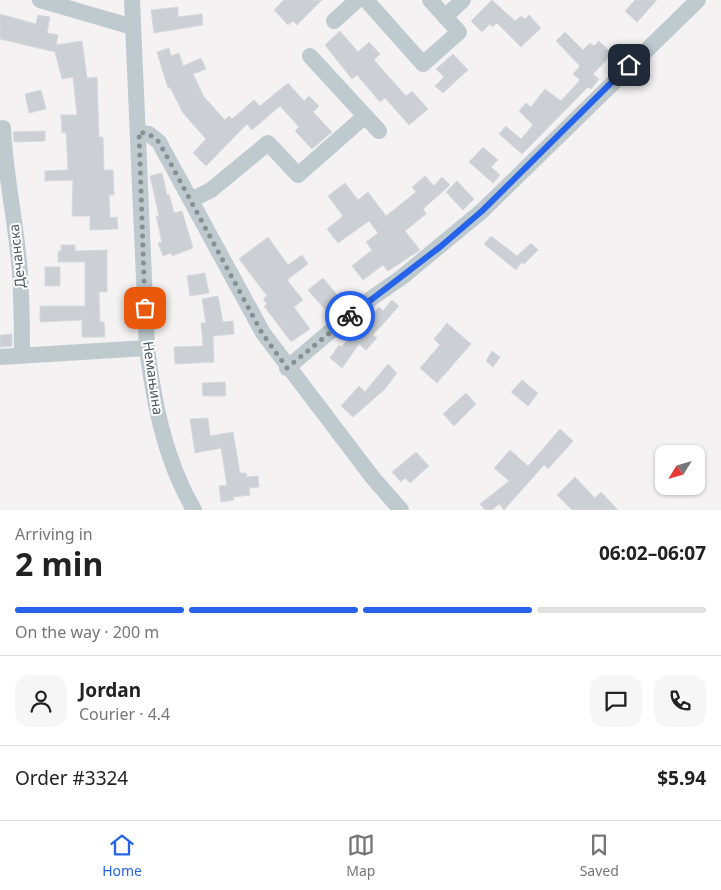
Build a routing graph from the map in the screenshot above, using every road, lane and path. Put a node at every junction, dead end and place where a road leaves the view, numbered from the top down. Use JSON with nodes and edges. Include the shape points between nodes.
{"nodes":[{"id":1,"x":40,"y":0,"type":"edge"},
{"id":2,"x":132,"y":0,"type":"edge"},
{"id":3,"x":357,"y":0,"type":"edge"},
{"id":4,"x":366,"y":0,"type":"edge"},
{"id":5,"x":430,"y":0,"type":"edge"},
{"id":6,"x":463,"y":0,"type":"edge"},
{"id":7,"x":697,"y":0,"type":"edge"},
{"id":8,"x":445,"y":17,"type":"junction"},
{"id":9,"x":334,"y":21,"type":"dead end"},
{"id":10,"x":133,"y":27,"type":"junction"},
{"id":11,"x":310,"y":56,"type":"dead end"},
{"id":12,"x":365,"y":116,"type":"junction"},
{"id":13,"x":3,"y":128,"type":"dead end"},
{"id":14,"x":379,"y":131,"type":"dead end"},
{"id":15,"x":139,"y":132,"type":"junction"},
{"id":16,"x":191,"y":200,"type":"junction"},
{"id":17,"x":147,"y":348,"type":"junction"},
{"id":18,"x":22,"y":355,"type":"junction"},
{"id":19,"x":0,"y":357,"type":"edge"},
{"id":20,"x":287,"y":368,"type":"junction"},
{"id":21,"x":194,"y":510,"type":"edge"},
{"id":22,"x":401,"y":510,"type":"edge"}],
"edges":[{"from":1,"to":10,"type":"street"},
{"from":2,"to":10,"type":"street","name":"Немањина"},
{"from":3,"to":9,"type":"street"},
{"from":4,"to":8,"type":"street","via":[[423,64],[459,32]]},
{"from":5,"to":8,"type":"street"},
{"from":6,"to":8,"type":"street"},
{"from":7,"to":20,"type":"street","via":[[482,211]]},
{"from":10,"to":15,"type":"street","name":"Немањина"},
{"from":11,"to":12,"type":"street"},
{"from":12,"to":14,"type":"street"},
{"from":12,"to":16,"type":"street","via":[[298,175],[268,143],[210,190]]},
{"from":13,"to":18,"type":"street","name":"Дечанска","via":[[19,261]]},
{"from":15,"to":16,"type":"street","via":[[149,134],[159,142]]},
{"from":15,"to":17,"type":"street","name":"Немањина"},
{"from":16,"to":20,"type":"street","via":[[262,333]]},
{"from":17,"to":18,"type":"street"},
{"from":17,"to":21,"type":"street","name":"Немањина","via":[[162,433]]},
{"from":18,"to":19,"type":"street"},
{"from":20,"to":22,"type":"street"}]}
